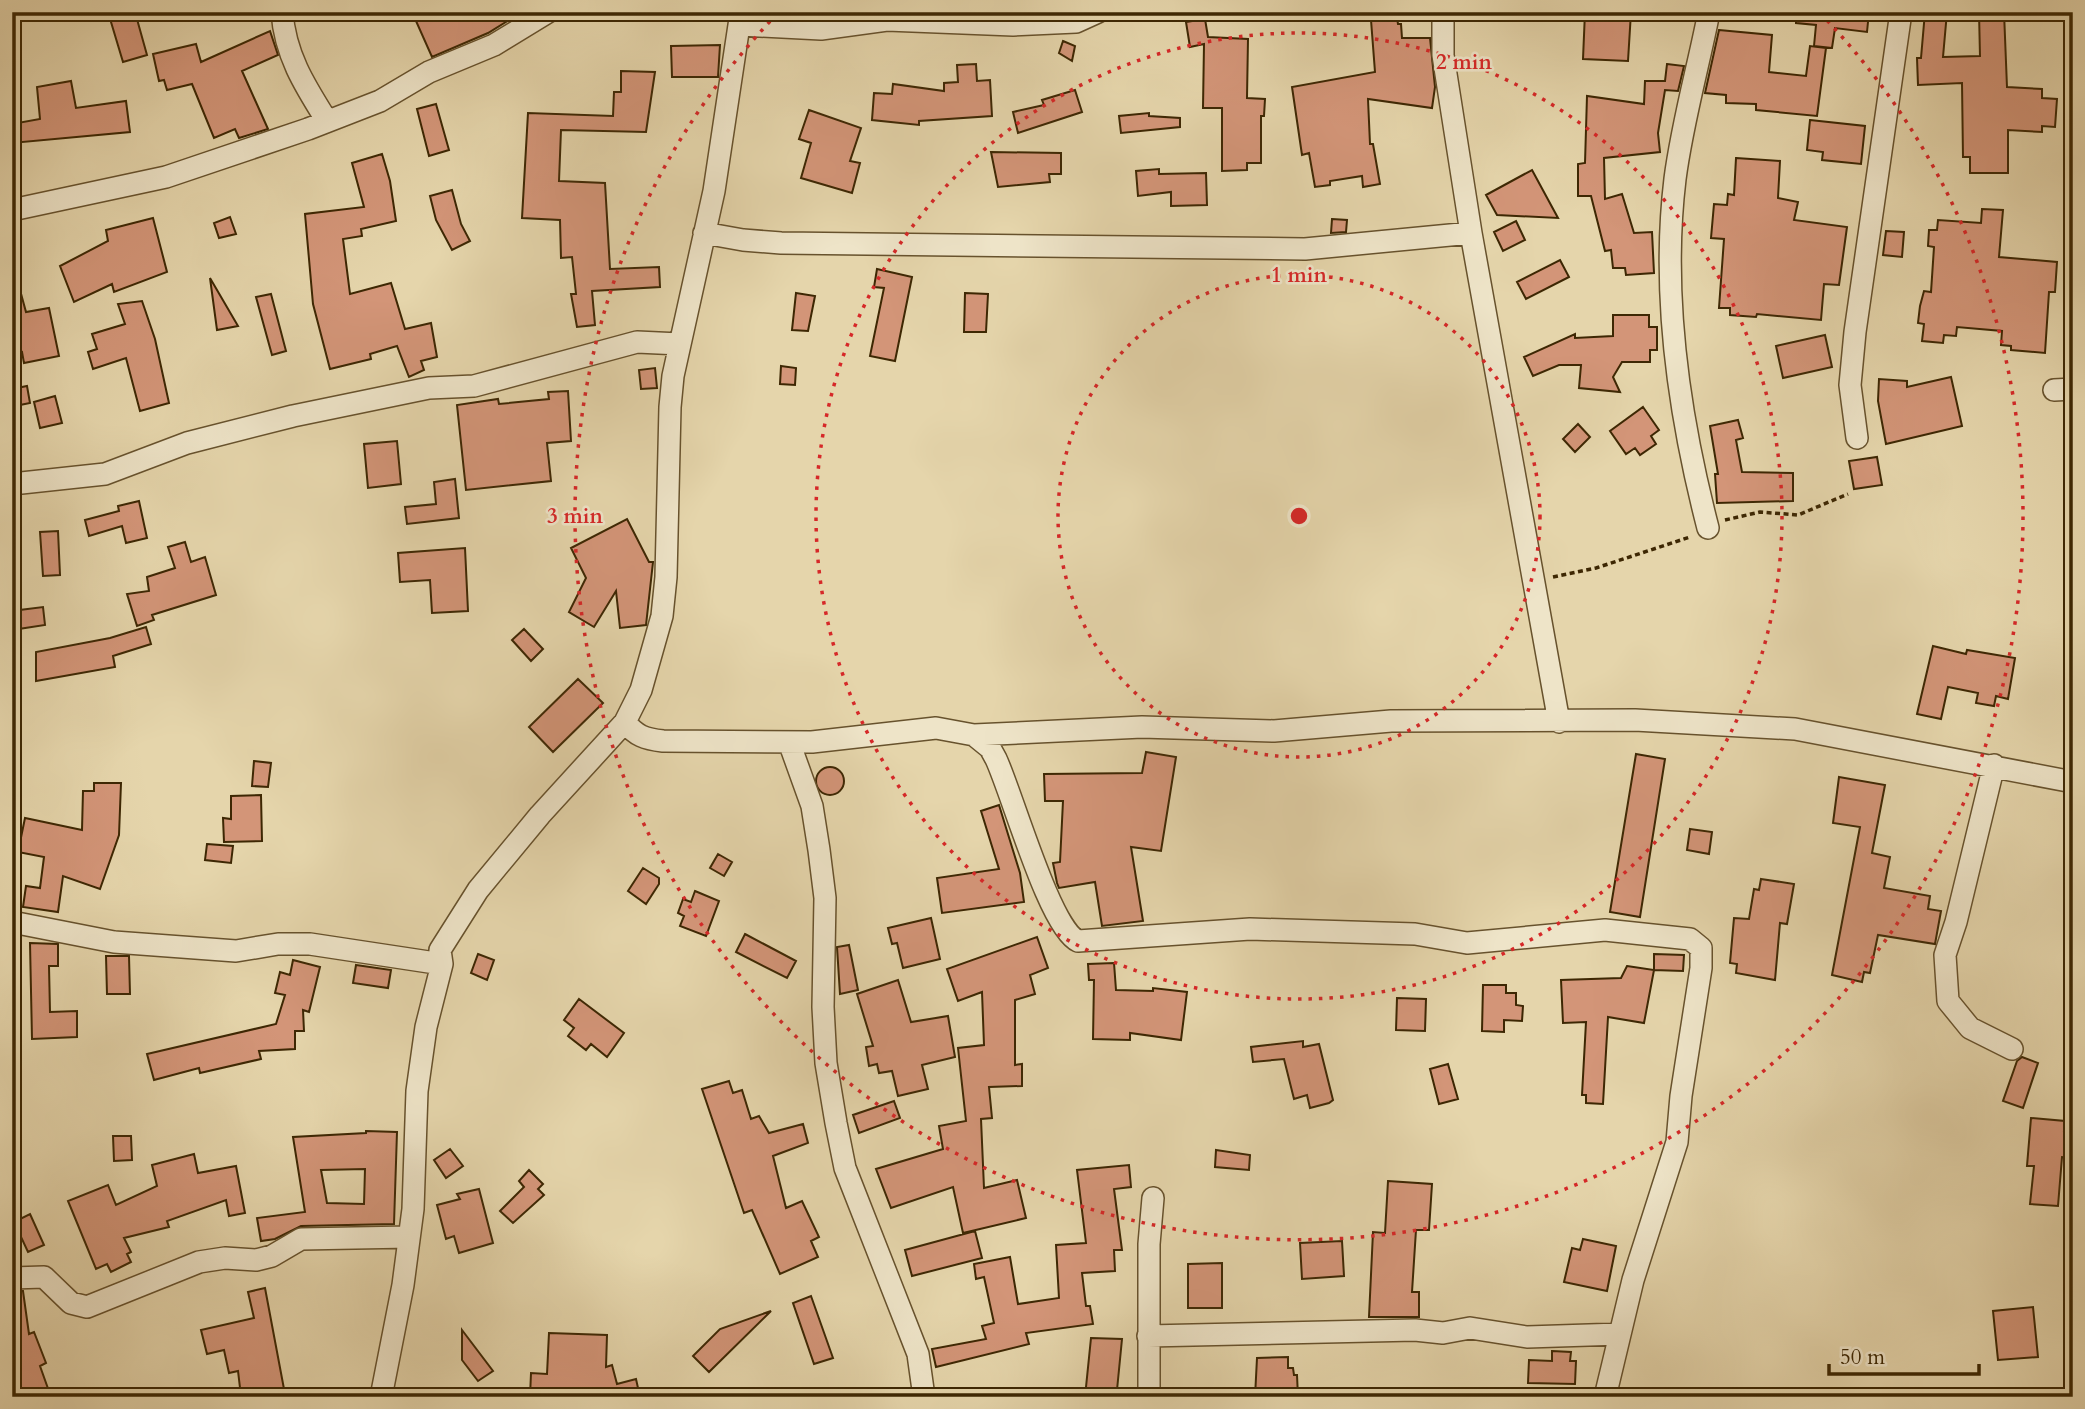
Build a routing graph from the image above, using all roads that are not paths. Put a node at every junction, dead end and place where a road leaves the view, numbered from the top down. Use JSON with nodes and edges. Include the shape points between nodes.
{"nodes":[{"id":1,"x":282,"y":12,"type":"edge"},
{"id":2,"x":548,"y":12,"type":"edge"},
{"id":3,"x":1098,"y":12,"type":"edge"},
{"id":4,"x":1443,"y":12,"type":"edge"},
{"id":5,"x":1709,"y":12,"type":"edge"},
{"id":6,"x":1901,"y":12,"type":"edge"},
{"id":7,"x":741,"y":19,"type":"edge"},
{"id":8,"x":327,"y":121,"type":"junction"},
{"id":9,"x":12,"y":210,"type":"edge"},
{"id":10,"x":704,"y":233,"type":"junction"},
{"id":11,"x":1471,"y":233,"type":"junction"},
{"id":12,"x":680,"y":344,"type":"junction"},
{"id":13,"x":1857,"y":438,"type":"dead end"},
{"id":14,"x":12,"y":484,"type":"edge"},
{"id":15,"x":1707,"y":528,"type":"dead end"},
{"id":16,"x":625,"y":722,"type":"junction"},
{"id":17,"x":1559,"y":722,"type":"junction"},
{"id":18,"x":974,"y":735,"type":"junction"},
{"id":19,"x":789,"y":742,"type":"junction"},
{"id":20,"x":1994,"y":765,"type":"junction"},
{"id":21,"x":2073,"y":782,"type":"edge"},
{"id":22,"x":12,"y":922,"type":"edge"},
{"id":23,"x":442,"y":964,"type":"junction"},
{"id":24,"x":2012,"y":1049,"type":"dead end"},
{"id":25,"x":1153,"y":1198,"type":"dead end"},
{"id":26,"x":409,"y":1237,"type":"junction"},
{"id":27,"x":12,"y":1278,"type":"edge"},
{"id":28,"x":1620,"y":1334,"type":"junction"},
{"id":29,"x":1148,"y":1336,"type":"junction"},
{"id":30,"x":381,"y":1397,"type":"edge"},
{"id":31,"x":924,"y":1397,"type":"edge"},
{"id":32,"x":1149,"y":1397,"type":"edge"},
{"id":33,"x":1605,"y":1397,"type":"edge"}],
"edges":[{"from":1,"to":8,"type":"street","via":[[284,36],[297,73]]},
{"from":2,"to":8,"type":"street","via":[[494,45],[429,72],[380,101]]},
{"from":3,"to":7,"type":"street","via":[[1076,22],[1013,25],[887,20],[821,29]]},
{"from":4,"to":11,"type":"street","via":[[1443,55]]},
{"from":5,"to":15,"type":"street","via":[[1675,179],[1672,231],[1676,362]]},
{"from":6,"to":13,"type":"street","via":[[1855,332],[1850,385]]},
{"from":7,"to":10,"type":"street"},
{"from":8,"to":9,"type":"street","via":[[166,177]]},
{"from":10,"to":11,"type":"street","via":[[781,243],[1305,249]]},
{"from":10,"to":12,"type":"street"},
{"from":11,"to":17,"type":"street"},
{"from":12,"to":14,"type":"street","via":[[638,342],[474,386],[429,388],[293,416],[187,443],[105,474]]},
{"from":12,"to":16,"type":"street","via":[[670,407],[662,616],[641,690]]},
{"from":16,"to":19,"type":"street","via":[[646,740]]},
{"from":16,"to":23,"type":"street","via":[[478,890],[440,950]]},
{"from":17,"to":18,"type":"street","via":[[1391,721],[1274,732],[1142,727]]},
{"from":17,"to":20,"type":"street","via":[[1635,720],[1795,729]]},
{"from":18,"to":19,"type":"street","via":[[936,728]]},
{"from":18,"to":28,"type":"street","via":[[996,759],[1054,909],[1078,941],[1250,929],[1415,934],[1467,943],[1605,930],[1662,934],[1700,945],[1701,968],[1677,1142]]},
{"from":19,"to":31,"type":"street","via":[[812,806],[819,850],[825,898],[826,1063],[841,1146],[853,1190],[918,1354]]},
{"from":20,"to":21,"type":"street"},
{"from":20,"to":24,"type":"street","via":[[1945,955],[1946,978],[1948,1000],[1969,1028]]},
{"from":22,"to":23,"type":"street","via":[[114,942],[236,951],[310,944]]},
{"from":23,"to":26,"type":"street","via":[[426,1027],[417,1091]]},
{"from":25,"to":29,"type":"street"},
{"from":26,"to":27,"type":"street","via":[[301,1239],[256,1260],[200,1262],[88,1307],[71,1303],[44,1277]]},
{"from":26,"to":30,"type":"street"},
{"from":28,"to":29,"type":"street","via":[[1527,1337],[1470,1328],[1443,1333]]},
{"from":28,"to":33,"type":"street"},
{"from":29,"to":32,"type":"street"}]}
